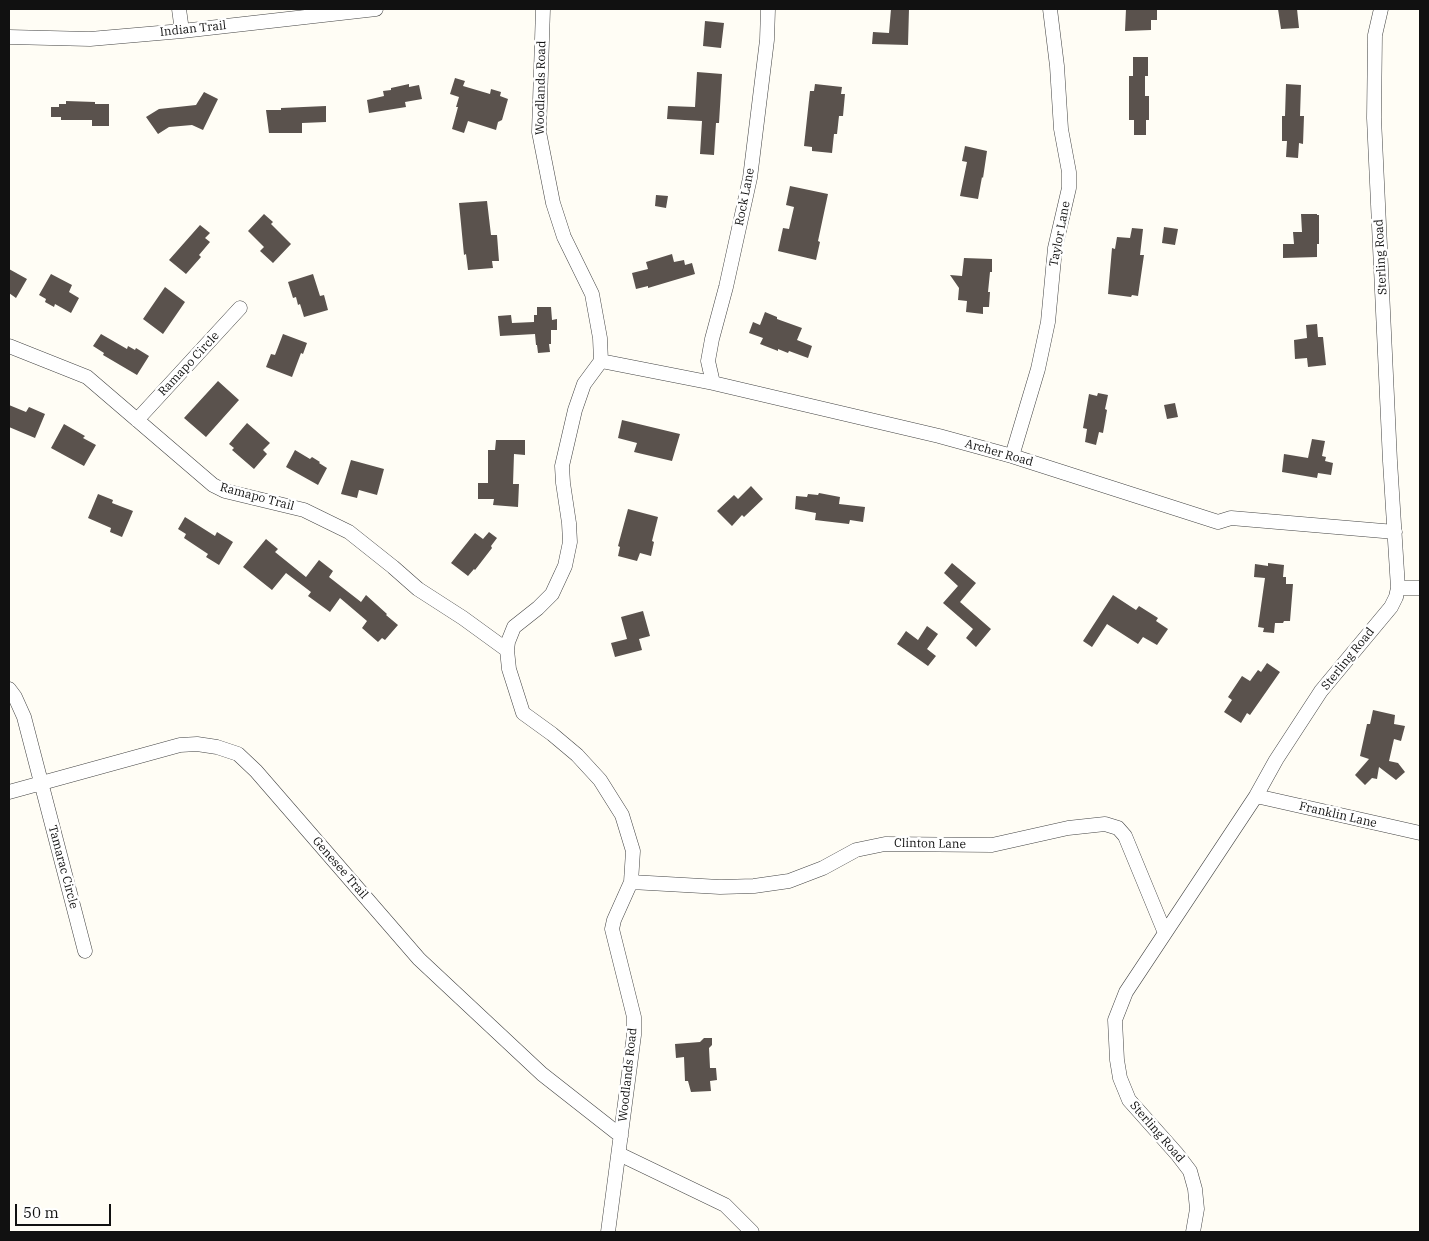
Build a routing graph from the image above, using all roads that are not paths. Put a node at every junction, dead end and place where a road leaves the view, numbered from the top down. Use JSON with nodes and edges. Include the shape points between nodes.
{"nodes":[{"id":1,"x":179,"y":9,"type":"edge"},
{"id":2,"x":376,"y":9,"type":"edge"},
{"id":3,"x":543,"y":9,"type":"edge"},
{"id":4,"x":768,"y":9,"type":"edge"},
{"id":5,"x":1050,"y":9,"type":"edge"},
{"id":6,"x":1381,"y":9,"type":"edge"},
{"id":7,"x":182,"y":31,"type":"junction"},
{"id":8,"x":9,"y":37,"type":"edge"},
{"id":9,"x":240,"y":308,"type":"dead end"},
{"id":10,"x":9,"y":346,"type":"edge"},
{"id":11,"x":601,"y":361,"type":"junction"},
{"id":12,"x":712,"y":383,"type":"junction"},
{"id":13,"x":137,"y":420,"type":"junction"},
{"id":14,"x":1012,"y":456,"type":"junction"},
{"id":15,"x":1396,"y":532,"type":"junction"},
{"id":16,"x":1398,"y":588,"type":"junction"},
{"id":17,"x":1420,"y":588,"type":"edge"},
{"id":18,"x":507,"y":650,"type":"junction"},
{"id":19,"x":9,"y":689,"type":"edge"},
{"id":20,"x":41,"y":783,"type":"junction"},
{"id":21,"x":9,"y":792,"type":"edge"},
{"id":22,"x":1256,"y":796,"type":"junction"},
{"id":23,"x":1420,"y":833,"type":"edge"},
{"id":24,"x":631,"y":882,"type":"junction"},
{"id":25,"x":1165,"y":933,"type":"junction"},
{"id":26,"x":85,"y":951,"type":"dead end"},
{"id":27,"x":621,"y":1136,"type":"junction"},
{"id":28,"x":619,"y":1154,"type":"junction"},
{"id":29,"x":608,"y":1232,"type":"edge"},
{"id":30,"x":752,"y":1232,"type":"edge"},
{"id":31,"x":1193,"y":1232,"type":"edge"}],
"edges":[{"from":1,"to":7,"type":"street"},
{"from":2,"to":7,"type":"street","name":"Indian Trail"},
{"from":3,"to":11,"type":"street","name":"Woodlands Road","via":[[538,132],[561,229],[592,294]]},
{"from":4,"to":12,"type":"street","name":"Rock Lane","via":[[750,178],[708,360]]},
{"from":5,"to":14,"type":"street","name":"Taylor Lane","via":[[1069,188],[1055,248],[1048,322],[1040,360]]},
{"from":6,"to":15,"type":"street","name":"Sterling Road","via":[[1375,35],[1374,118]]},
{"from":7,"to":8,"type":"street","name":"Indian Trail","via":[[90,39]]},
{"from":9,"to":13,"type":"street","name":"Ramapo Circle"},
{"from":10,"to":13,"type":"street","name":"Ramapo Trail","via":[[87,377]]},
{"from":11,"to":12,"type":"street","name":"Archer Road"},
{"from":11,"to":18,"type":"street","name":"Woodlands Road","via":[[584,384],[562,466],[570,542],[565,566],[552,594],[514,627]]},
{"from":12,"to":14,"type":"street","name":"Archer Road"},
{"from":13,"to":18,"type":"street","name":"Ramapo Trail","via":[[213,485],[225,491],[304,510],[349,532],[418,589]]},
{"from":14,"to":15,"type":"street","name":"Archer Road","via":[[1218,522],[1231,518]]},
{"from":15,"to":16,"type":"street","name":"Sterling Road"},
{"from":16,"to":17,"type":"street"},
{"from":16,"to":22,"type":"street","name":"Sterling Road","via":[[1391,607],[1321,691]]},
{"from":18,"to":24,"type":"street","name":"Woodlands Road","via":[[509,669],[523,713],[577,755],[600,780],[622,815],[633,851]]},
{"from":19,"to":20,"type":"street","name":"Tamarac Circle","via":[[24,717]]},
{"from":20,"to":21,"type":"street","name":"Genesee Trail"},
{"from":20,"to":26,"type":"street","name":"Tamarac Circle"},
{"from":20,"to":27,"type":"street","name":"Genesee Trail","via":[[180,745],[217,747],[238,754],[419,959],[542,1074]]},
{"from":22,"to":23,"type":"street","name":"Franklin Lane"},
{"from":22,"to":25,"type":"street","name":"Sterling Road"},
{"from":24,"to":25,"type":"street","name":"Clinton Lane","via":[[720,887],[789,882],[856,850],[885,844],[992,845],[1068,828],[1105,824],[1118,828],[1125,836]]},
{"from":24,"to":27,"type":"street","name":"Woodlands Road","via":[[612,930],[634,1017]]},
{"from":25,"to":31,"type":"street","name":"Sterling Road","via":[[1126,992],[1115,1020],[1117,1060],[1129,1100],[1190,1171],[1196,1189],[1197,1209]]},
{"from":27,"to":28,"type":"street","name":"Woodlands Road"},
{"from":28,"to":29,"type":"street","name":"Woodlands Road"},
{"from":28,"to":30,"type":"street","via":[[726,1205]]}]}
